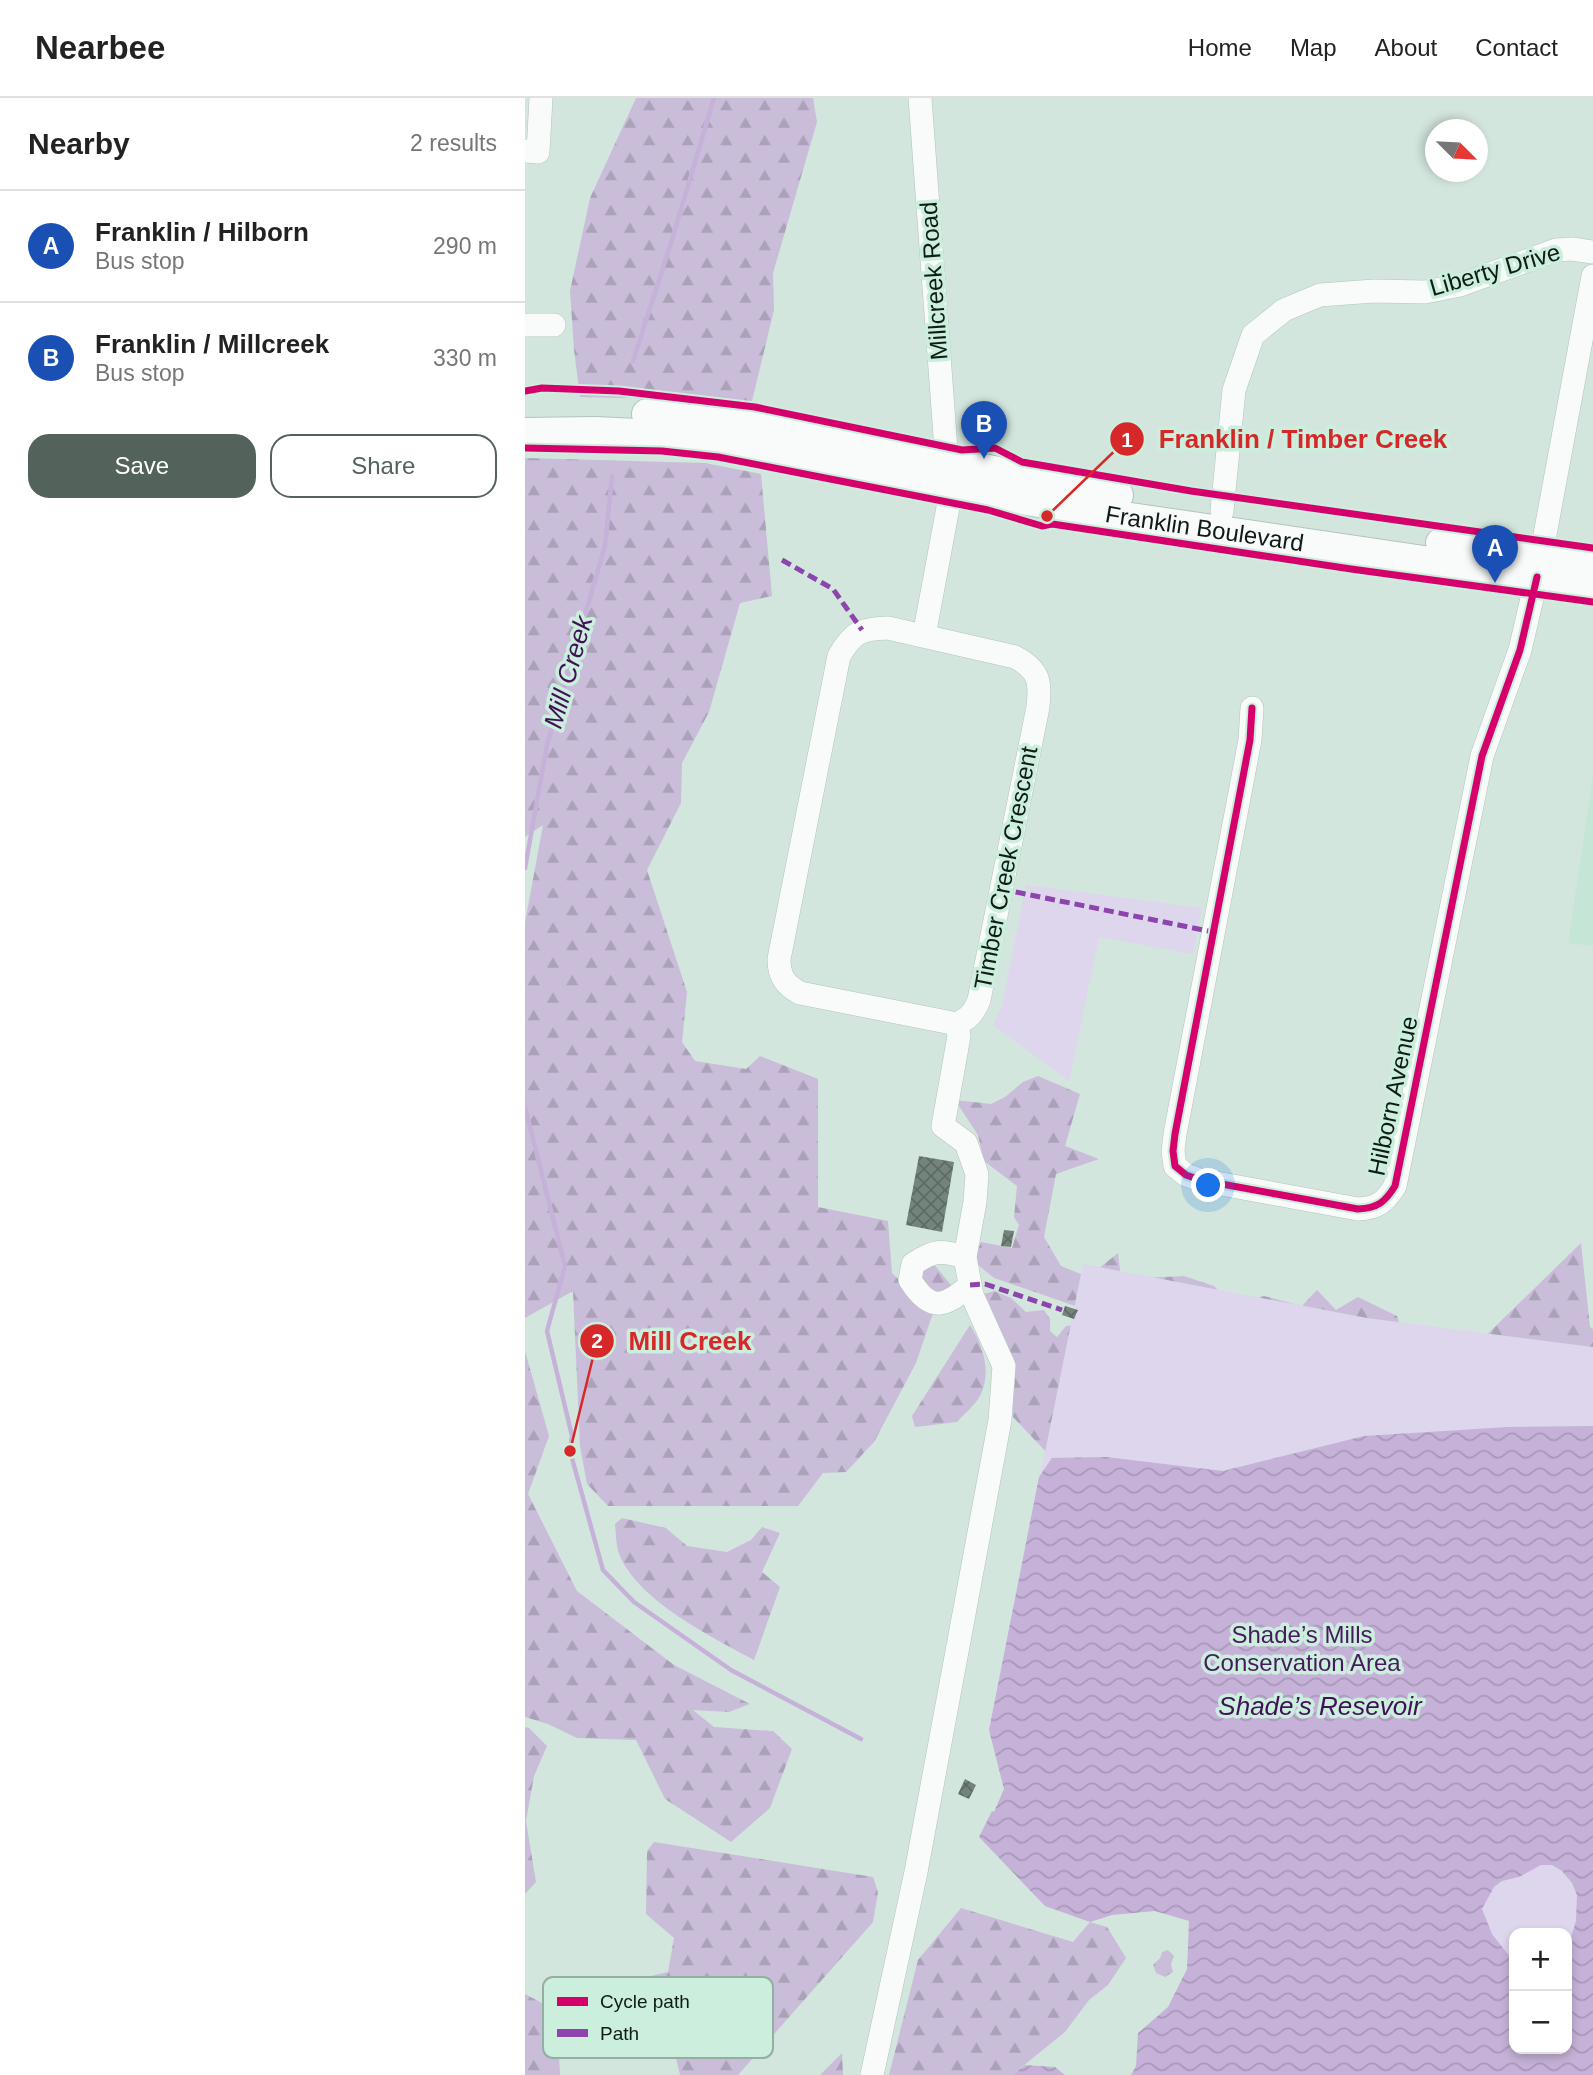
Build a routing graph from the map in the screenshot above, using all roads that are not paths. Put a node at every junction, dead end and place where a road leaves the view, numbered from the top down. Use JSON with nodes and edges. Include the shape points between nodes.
{"nodes":[{"id":1,"x":541,"y":98,"type":"edge"},
{"id":2,"x":920,"y":98,"type":"edge"},
{"id":3,"x":525,"y":151,"type":"edge"},
{"id":4,"x":1593,"y":252,"type":"edge"},
{"id":5,"x":1593,"y":276,"type":"edge"},
{"id":6,"x":525,"y":325,"type":"edge"},
{"id":7,"x":554,"y":325,"type":"dead end"},
{"id":8,"x":525,"y":413,"type":"edge"},
{"id":9,"x":525,"y":433,"type":"edge"},
{"id":10,"x":948,"y":475,"type":"junction"},
{"id":11,"x":1222,"y":511,"type":"junction"},
{"id":12,"x":1593,"y":565,"type":"edge"},
{"id":13,"x":1539,"y":567,"type":"junction"},
{"id":14,"x":1593,"y":586,"type":"edge"},
{"id":15,"x":924,"y":636,"type":"junction"},
{"id":16,"x":1252,"y":708,"type":"dead end"},
{"id":17,"x":957,"y":1024,"type":"junction"},
{"id":18,"x":965,"y":1258,"type":"junction"},
{"id":19,"x":970,"y":1285,"type":"junction"},
{"id":20,"x":872,"y":2075,"type":"edge"}],
"edges":[{"from":1,"to":3,"type":"street","via":[[538,152]]},
{"from":2,"to":10,"type":"street","name":"Millcreek Road"},
{"from":4,"to":11,"type":"street","name":"Liberty Drive","via":[[1556,250],[1459,285],[1425,292],[1320,295],[1284,310],[1253,335],[1234,390]]},
{"from":5,"to":13,"type":"street"},
{"from":6,"to":7,"type":"street"},
{"from":8,"to":10,"type":"main road","name":"Franklin Boulevard","via":[[619,412],[705,419],[844,441]]},
{"from":9,"to":10,"type":"main road","name":"Franklin Boulevard","via":[[702,439]]},
{"from":10,"to":11,"type":"main road","name":"Franklin Boulevard"},
{"from":10,"to":13,"type":"main road","name":"Franklin Boulevard","via":[[1199,529]]},
{"from":10,"to":15,"type":"street","via":[[949,502]]},
{"from":11,"to":13,"type":"main road","name":"Franklin Boulevard"},
{"from":12,"to":13,"type":"main road","name":"Franklin Boulevard"},
{"from":13,"to":14,"type":"main road","name":"Franklin Boulevard"},
{"from":13,"to":16,"type":"street","name":"Hilborn Avenue","via":[[1520,650],[1482,756],[1395,1186],[1374,1208],[1358,1209],[1199,1180],[1175,1166],[1175,1134],[1250,740]]},
{"from":15,"to":17,"type":"street","name":"Timber Creek Crescent","via":[[1016,657],[1038,676],[1040,691],[979,1000],[968,1018]]},
{"from":15,"to":17,"type":"street","name":"Timber Creek Crescent","via":[[888,628],[862,630],[839,656],[779,971],[800,993]]},
{"from":17,"to":18,"type":"street","via":[[959,1036],[943,1126],[966,1143],[977,1174]]},
{"from":18,"to":19,"type":"street"},
{"from":18,"to":19,"type":"street","via":[[949,1252],[929,1253],[913,1264],[910,1280],[921,1297],[936,1304],[954,1300]]},
{"from":19,"to":20,"type":"street","via":[[1005,1366],[1000,1420],[916,1872]]}]}
